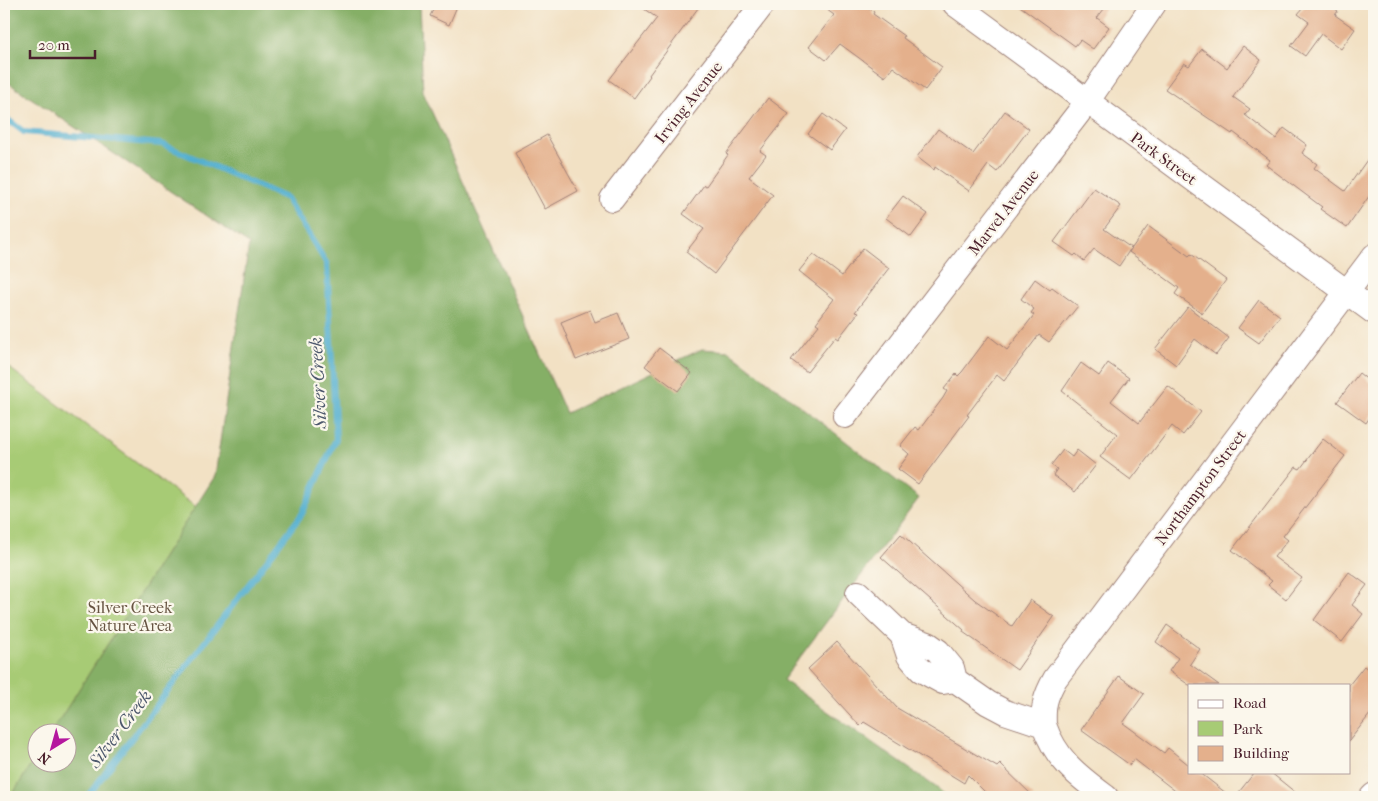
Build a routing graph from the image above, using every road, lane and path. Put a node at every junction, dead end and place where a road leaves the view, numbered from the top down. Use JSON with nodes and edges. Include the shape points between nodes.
{"nodes":[{"id":1,"x":763,"y":4,"type":"edge"},
{"id":2,"x":955,"y":4,"type":"edge"},
{"id":3,"x":1154,"y":4,"type":"edge"},
{"id":4,"x":1087,"y":102,"type":"junction"},
{"id":5,"x":612,"y":199,"type":"dead end"},
{"id":6,"x":1374,"y":256,"type":"edge"},
{"id":7,"x":1347,"y":292,"type":"junction"},
{"id":8,"x":1374,"y":312,"type":"edge"},
{"id":9,"x":845,"y":416,"type":"dead end"},
{"id":10,"x":858,"y":593,"type":"dead end"},
{"id":11,"x":1044,"y":725,"type":"junction"},
{"id":12,"x":1106,"y":797,"type":"edge"}],
"edges":[{"from":1,"to":5,"type":"street","name":"Irving Avenue"},
{"from":2,"to":4,"type":"street","name":"Park Street"},
{"from":3,"to":4,"type":"street","name":"Marvel Avenue"},
{"from":4,"to":7,"type":"street","name":"Park Street"},
{"from":4,"to":9,"type":"street","name":"Marvel Avenue"},
{"from":6,"to":7,"type":"street","name":"Northampton Street"},
{"from":7,"to":8,"type":"street","name":"Park Street"},
{"from":7,"to":11,"type":"street","name":"Northampton Street","via":[[1055,679],[1045,698]]},
{"from":10,"to":11,"type":"street","via":[[902,635],[909,656],[921,670],[943,682],[955,680],[1005,712]]},
{"from":11,"to":12,"type":"street","via":[[1063,761]]}]}
